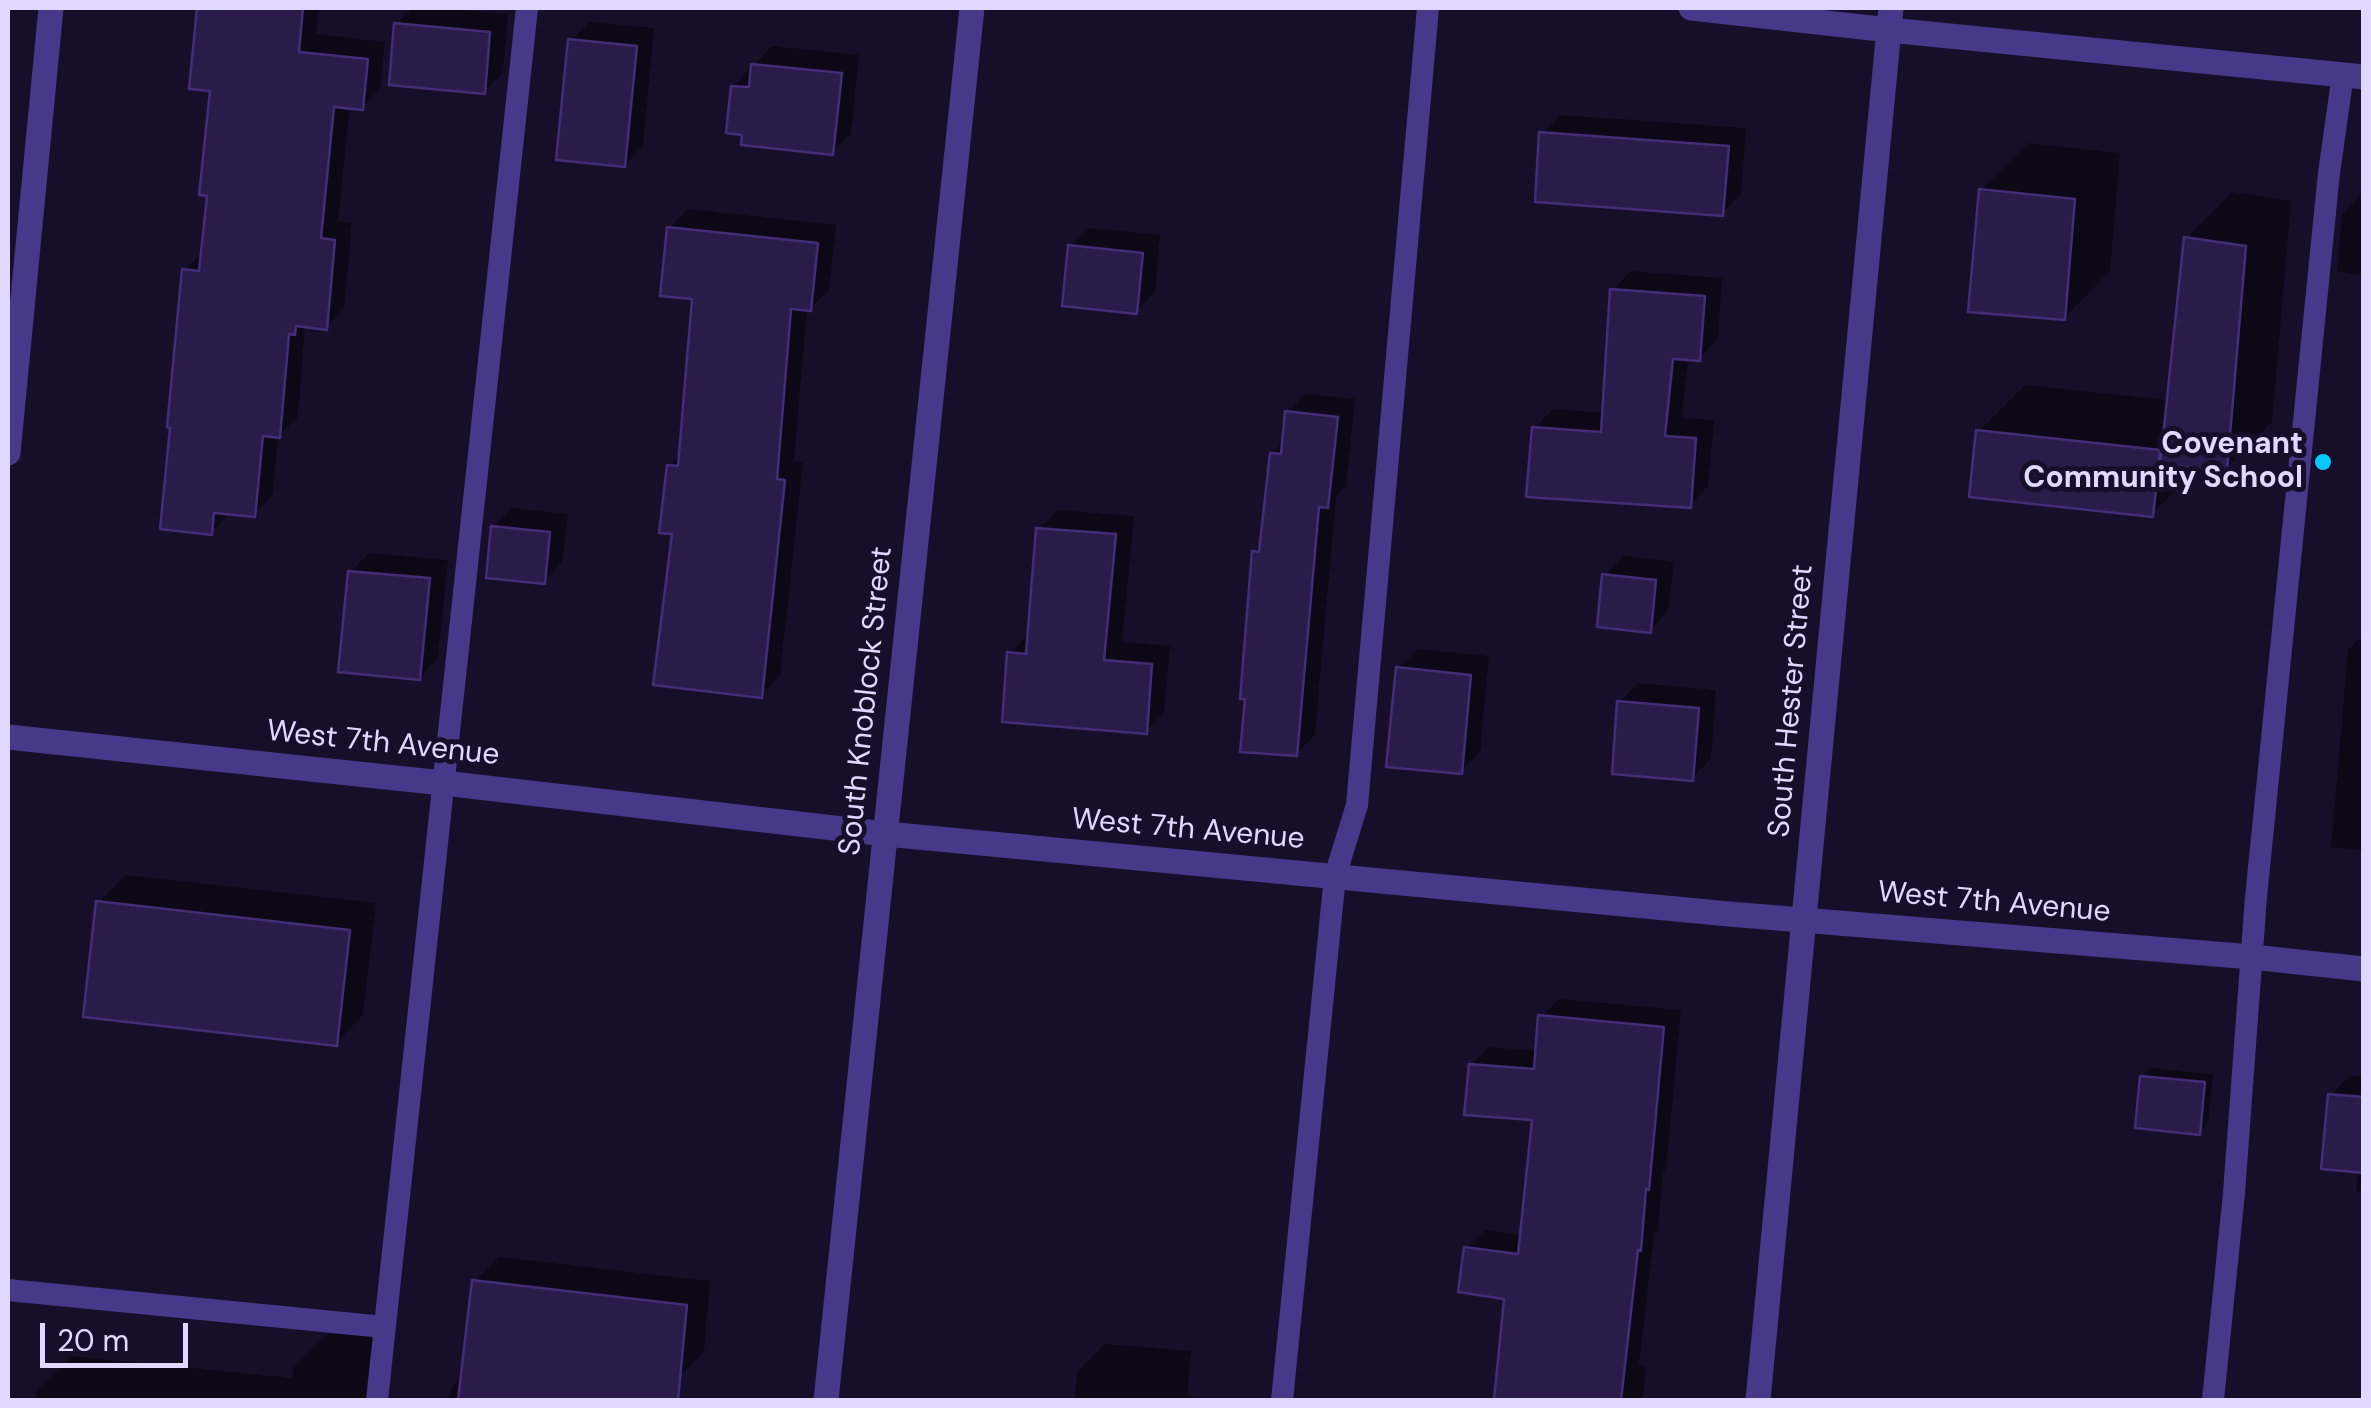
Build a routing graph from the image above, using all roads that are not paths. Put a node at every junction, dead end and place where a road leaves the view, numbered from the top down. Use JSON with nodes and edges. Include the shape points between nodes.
{"nodes":[{"id":1,"x":51,"y":8,"type":"edge"},
{"id":2,"x":527,"y":8,"type":"edge"},
{"id":3,"x":972,"y":8,"type":"edge"},
{"id":4,"x":1428,"y":8,"type":"edge"},
{"id":5,"x":1691,"y":8,"type":"edge"},
{"id":6,"x":1890,"y":19,"type":"edge"},
{"id":7,"x":2353,"y":76,"type":"edge"},
{"id":8,"x":8,"y":453,"type":"edge"},
{"id":9,"x":8,"y":736,"type":"edge"},
{"id":10,"x":443,"y":783,"type":"junction"},
{"id":11,"x":886,"y":834,"type":"junction"},
{"id":12,"x":1335,"y":876,"type":"junction"},
{"id":13,"x":1803,"y":920,"type":"junction"},
{"id":14,"x":2252,"y":957,"type":"junction"},
{"id":15,"x":2364,"y":969,"type":"edge"},
{"id":16,"x":8,"y":1290,"type":"edge"},
{"id":17,"x":384,"y":1327,"type":"junction"},
{"id":18,"x":376,"y":1400,"type":"edge"},
{"id":19,"x":826,"y":1400,"type":"edge"},
{"id":20,"x":1282,"y":1400,"type":"edge"},
{"id":21,"x":1758,"y":1400,"type":"edge"},
{"id":22,"x":2213,"y":1400,"type":"edge"}],
"edges":[{"from":1,"to":8,"type":"street"},
{"from":2,"to":10,"type":"lane"},
{"from":3,"to":11,"type":"street","name":"South Knoblock Street"},
{"from":4,"to":12,"type":"lane","via":[[1357,805]]},
{"from":5,"to":6,"type":"street"},
{"from":6,"to":7,"type":"street"},
{"from":6,"to":13,"type":"street","name":"South Hester Street"},
{"from":7,"to":14,"type":"lane","via":[[2330,173]]},
{"from":9,"to":10,"type":"street","name":"West 7th Avenue"},
{"from":10,"to":11,"type":"street","name":"West 7th Avenue"},
{"from":10,"to":17,"type":"lane"},
{"from":11,"to":12,"type":"street","name":"West 7th Avenue"},
{"from":11,"to":19,"type":"street","name":"South Knoblock Street"},
{"from":12,"to":13,"type":"street","name":"West 7th Avenue"},
{"from":12,"to":20,"type":"lane"},
{"from":13,"to":14,"type":"street","name":"West 7th Avenue"},
{"from":13,"to":21,"type":"street","name":"South Hester Street"},
{"from":14,"to":15,"type":"street","name":"West 7th Avenue"},
{"from":14,"to":22,"type":"lane"},
{"from":16,"to":17,"type":"lane"},
{"from":17,"to":18,"type":"lane"}]}
